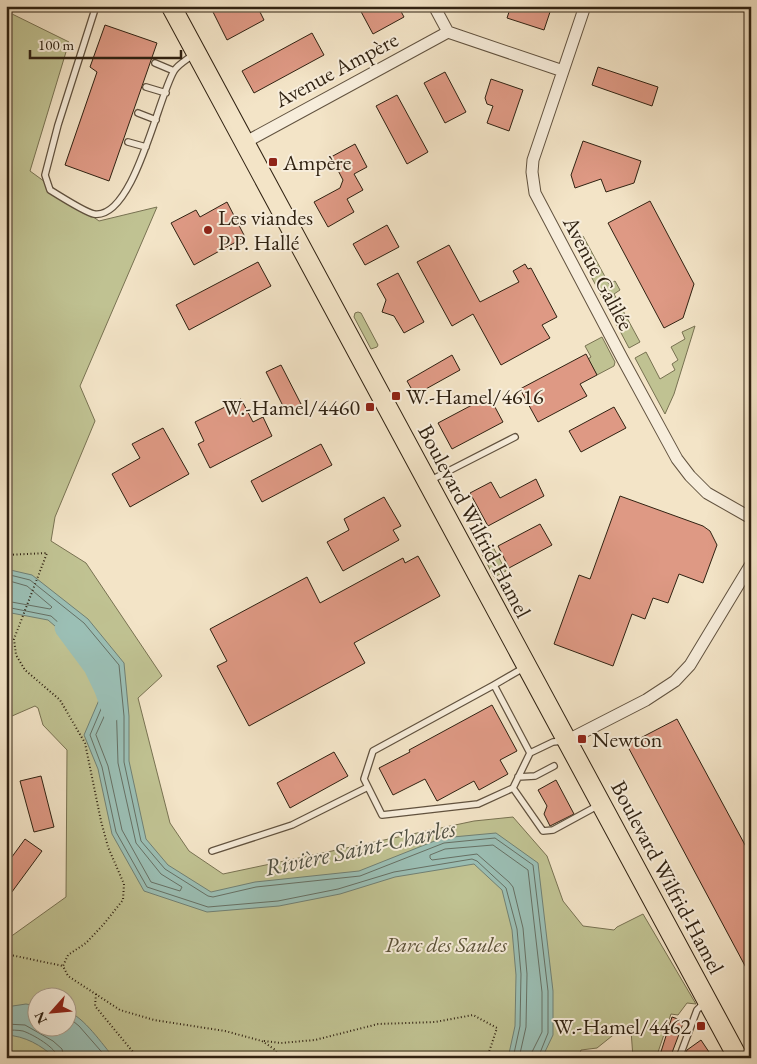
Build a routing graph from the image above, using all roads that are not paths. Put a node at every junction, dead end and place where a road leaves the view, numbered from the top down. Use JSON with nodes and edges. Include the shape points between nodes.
{"nodes":[{"id":1,"x":96,"y":6,"type":"edge"},
{"id":2,"x":171,"y":6,"type":"edge"},
{"id":3,"x":434,"y":6,"type":"edge"},
{"id":4,"x":586,"y":6,"type":"edge"},
{"id":5,"x":448,"y":32,"type":"junction"},
{"id":6,"x":196,"y":53,"type":"junction"},
{"id":7,"x":155,"y":63,"type":"dead end"},
{"id":8,"x":174,"y":71,"type":"junction"},
{"id":9,"x":563,"y":71,"type":"junction"},
{"id":10,"x":146,"y":87,"type":"dead end"},
{"id":11,"x":166,"y":94,"type":"junction"},
{"id":12,"x":138,"y":113,"type":"dead end"},
{"id":13,"x":156,"y":120,"type":"junction"},
{"id":14,"x":128,"y":142,"type":"dead end"},
{"id":15,"x":244,"y":143,"type":"junction"},
{"id":16,"x":146,"y":147,"type":"junction"},
{"id":17,"x":516,"y":437,"type":"dead end"},
{"id":18,"x":427,"y":482,"type":"junction"},
{"id":19,"x":751,"y":518,"type":"edge"},
{"id":20,"x":751,"y":564,"type":"edge"},
{"id":21,"x":527,"y":666,"type":"junction"},
{"id":22,"x":494,"y":685,"type":"junction"},
{"id":23,"x":568,"y":740,"type":"junction"},
{"id":24,"x":530,"y":753,"type":"junction"},
{"id":25,"x":554,"y":766,"type":"dead end"},
{"id":26,"x":518,"y":777,"type":"junction"},
{"id":27,"x":368,"y":787,"type":"junction"},
{"id":28,"x":513,"y":788,"type":"junction"},
{"id":29,"x":602,"y":804,"type":"junction"},
{"id":30,"x":212,"y":851,"type":"dead end"},
{"id":31,"x":707,"y":1000,"type":"junction"},
{"id":32,"x":731,"y":1050,"type":"edge"},
{"id":33,"x":679,"y":1058,"type":"edge"}],
"edges":[{"from":1,"to":16,"type":"lane","via":[[45,175],[50,190],[94,214],[104,212],[122,199]]},
{"from":2,"to":6,"type":"main road","name":"Boulevard Wilfrid-Hamel"},
{"from":3,"to":5,"type":"street"},
{"from":4,"to":9,"type":"street","name":"Avenue Galilée"},
{"from":5,"to":9,"type":"street"},
{"from":5,"to":15,"type":"street","name":"Avenue Ampère"},
{"from":6,"to":8,"type":"lane"},
{"from":6,"to":15,"type":"main road","name":"Boulevard Wilfrid-Hamel"},
{"from":7,"to":8,"type":"lane"},
{"from":8,"to":11,"type":"lane"},
{"from":9,"to":19,"type":"street","name":"Avenue Galilée","via":[[533,160],[536,193],[677,459],[706,493]]},
{"from":10,"to":11,"type":"lane"},
{"from":11,"to":13,"type":"lane"},
{"from":12,"to":13,"type":"lane"},
{"from":13,"to":16,"type":"lane"},
{"from":14,"to":16,"type":"lane"},
{"from":15,"to":18,"type":"main road","name":"Boulevard Wilfrid-Hamel"},
{"from":17,"to":18,"type":"lane"},
{"from":18,"to":21,"type":"main road","name":"Boulevard Wilfrid-Hamel"},
{"from":20,"to":23,"type":"street","via":[[690,665],[675,681],[646,700]]},
{"from":21,"to":22,"type":"lane"},
{"from":21,"to":23,"type":"main road","name":"Boulevard Wilfrid-Hamel"},
{"from":22,"to":24,"type":"lane"},
{"from":22,"to":27,"type":"lane","via":[[373,751],[364,779]]},
{"from":23,"to":24,"type":"lane","via":[[553,742]]},
{"from":23,"to":29,"type":"main road","name":"Boulevard Wilfrid-Hamel"},
{"from":24,"to":26,"type":"lane"},
{"from":25,"to":26,"type":"lane","via":[[535,776]]},
{"from":26,"to":28,"type":"lane"},
{"from":27,"to":28,"type":"lane","via":[[382,815],[478,804]]},
{"from":27,"to":30,"type":"lane","via":[[292,825]]},
{"from":28,"to":29,"type":"lane","via":[[542,831],[553,830]]},
{"from":29,"to":31,"type":"main road","name":"Boulevard Wilfrid-Hamel"},
{"from":31,"to":32,"type":"main road","name":"Boulevard Wilfrid-Hamel"},
{"from":31,"to":33,"type":"lane","via":[[697,1010]]}]}
